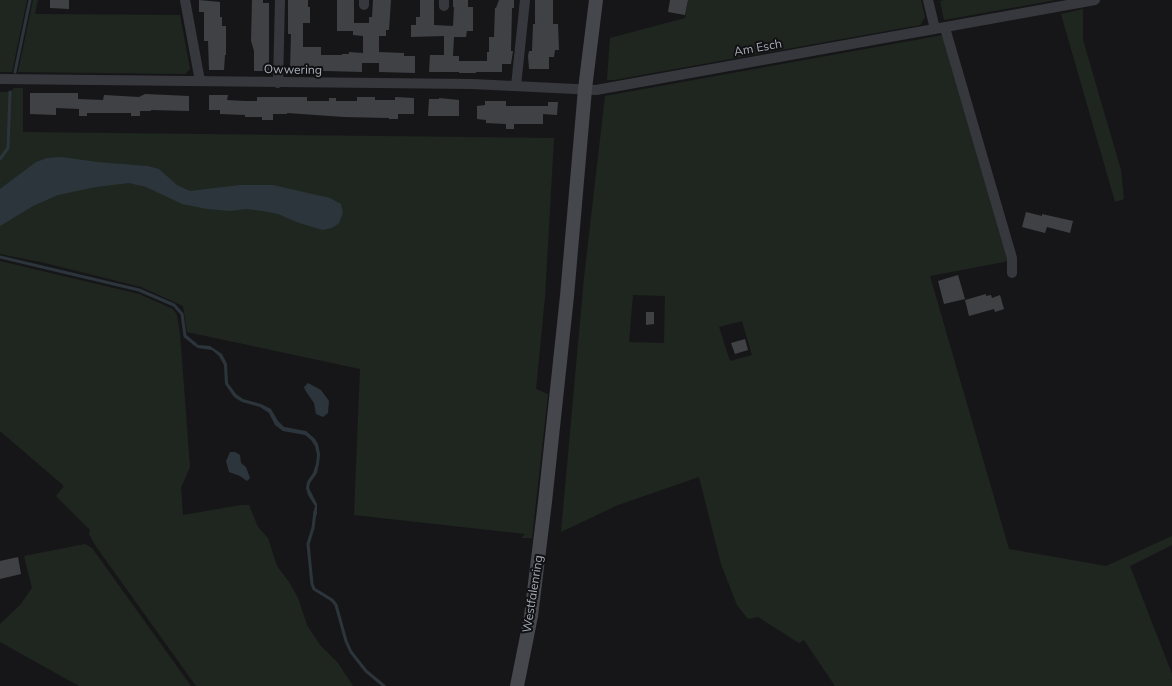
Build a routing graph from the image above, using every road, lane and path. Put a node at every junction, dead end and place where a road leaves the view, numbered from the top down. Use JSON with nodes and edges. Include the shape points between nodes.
{"nodes":[{"id":1,"x":185,"y":0,"type":"edge"},
{"id":2,"x":280,"y":0,"type":"edge"},
{"id":3,"x":525,"y":0,"type":"edge"},
{"id":4,"x":596,"y":0,"type":"edge"},
{"id":5,"x":928,"y":0,"type":"edge"},
{"id":6,"x":1095,"y":0,"type":"edge"},
{"id":7,"x":940,"y":28,"type":"junction"},
{"id":8,"x":0,"y":79,"type":"edge"},
{"id":9,"x":200,"y":81,"type":"junction"},
{"id":10,"x":278,"y":83,"type":"junction"},
{"id":11,"x":516,"y":86,"type":"junction"},
{"id":12,"x":585,"y":89,"type":"junction"},
{"id":13,"x":1012,"y":273,"type":"dead end"},
{"id":14,"x":516,"y":686,"type":"edge"}],
"edges":[{"from":1,"to":9,"type":"street"},
{"from":2,"to":10,"type":"street"},
{"from":3,"to":11,"type":"street"},
{"from":4,"to":12,"type":"street","name":"Westfalenring"},
{"from":5,"to":7,"type":"street"},
{"from":6,"to":7,"type":"street","name":"Am Esch"},
{"from":7,"to":12,"type":"street","name":"Am Esch","via":[[596,90]]},
{"from":7,"to":13,"type":"street","via":[[1012,258]]},
{"from":8,"to":9,"type":"street","name":"Owwering"},
{"from":9,"to":10,"type":"street","name":"Owwering"},
{"from":10,"to":11,"type":"street","name":"Owwering"},
{"from":11,"to":12,"type":"street","name":"Owwering"},
{"from":12,"to":14,"type":"street","name":"Westfalenring","via":[[545,502],[531,616]]}]}
